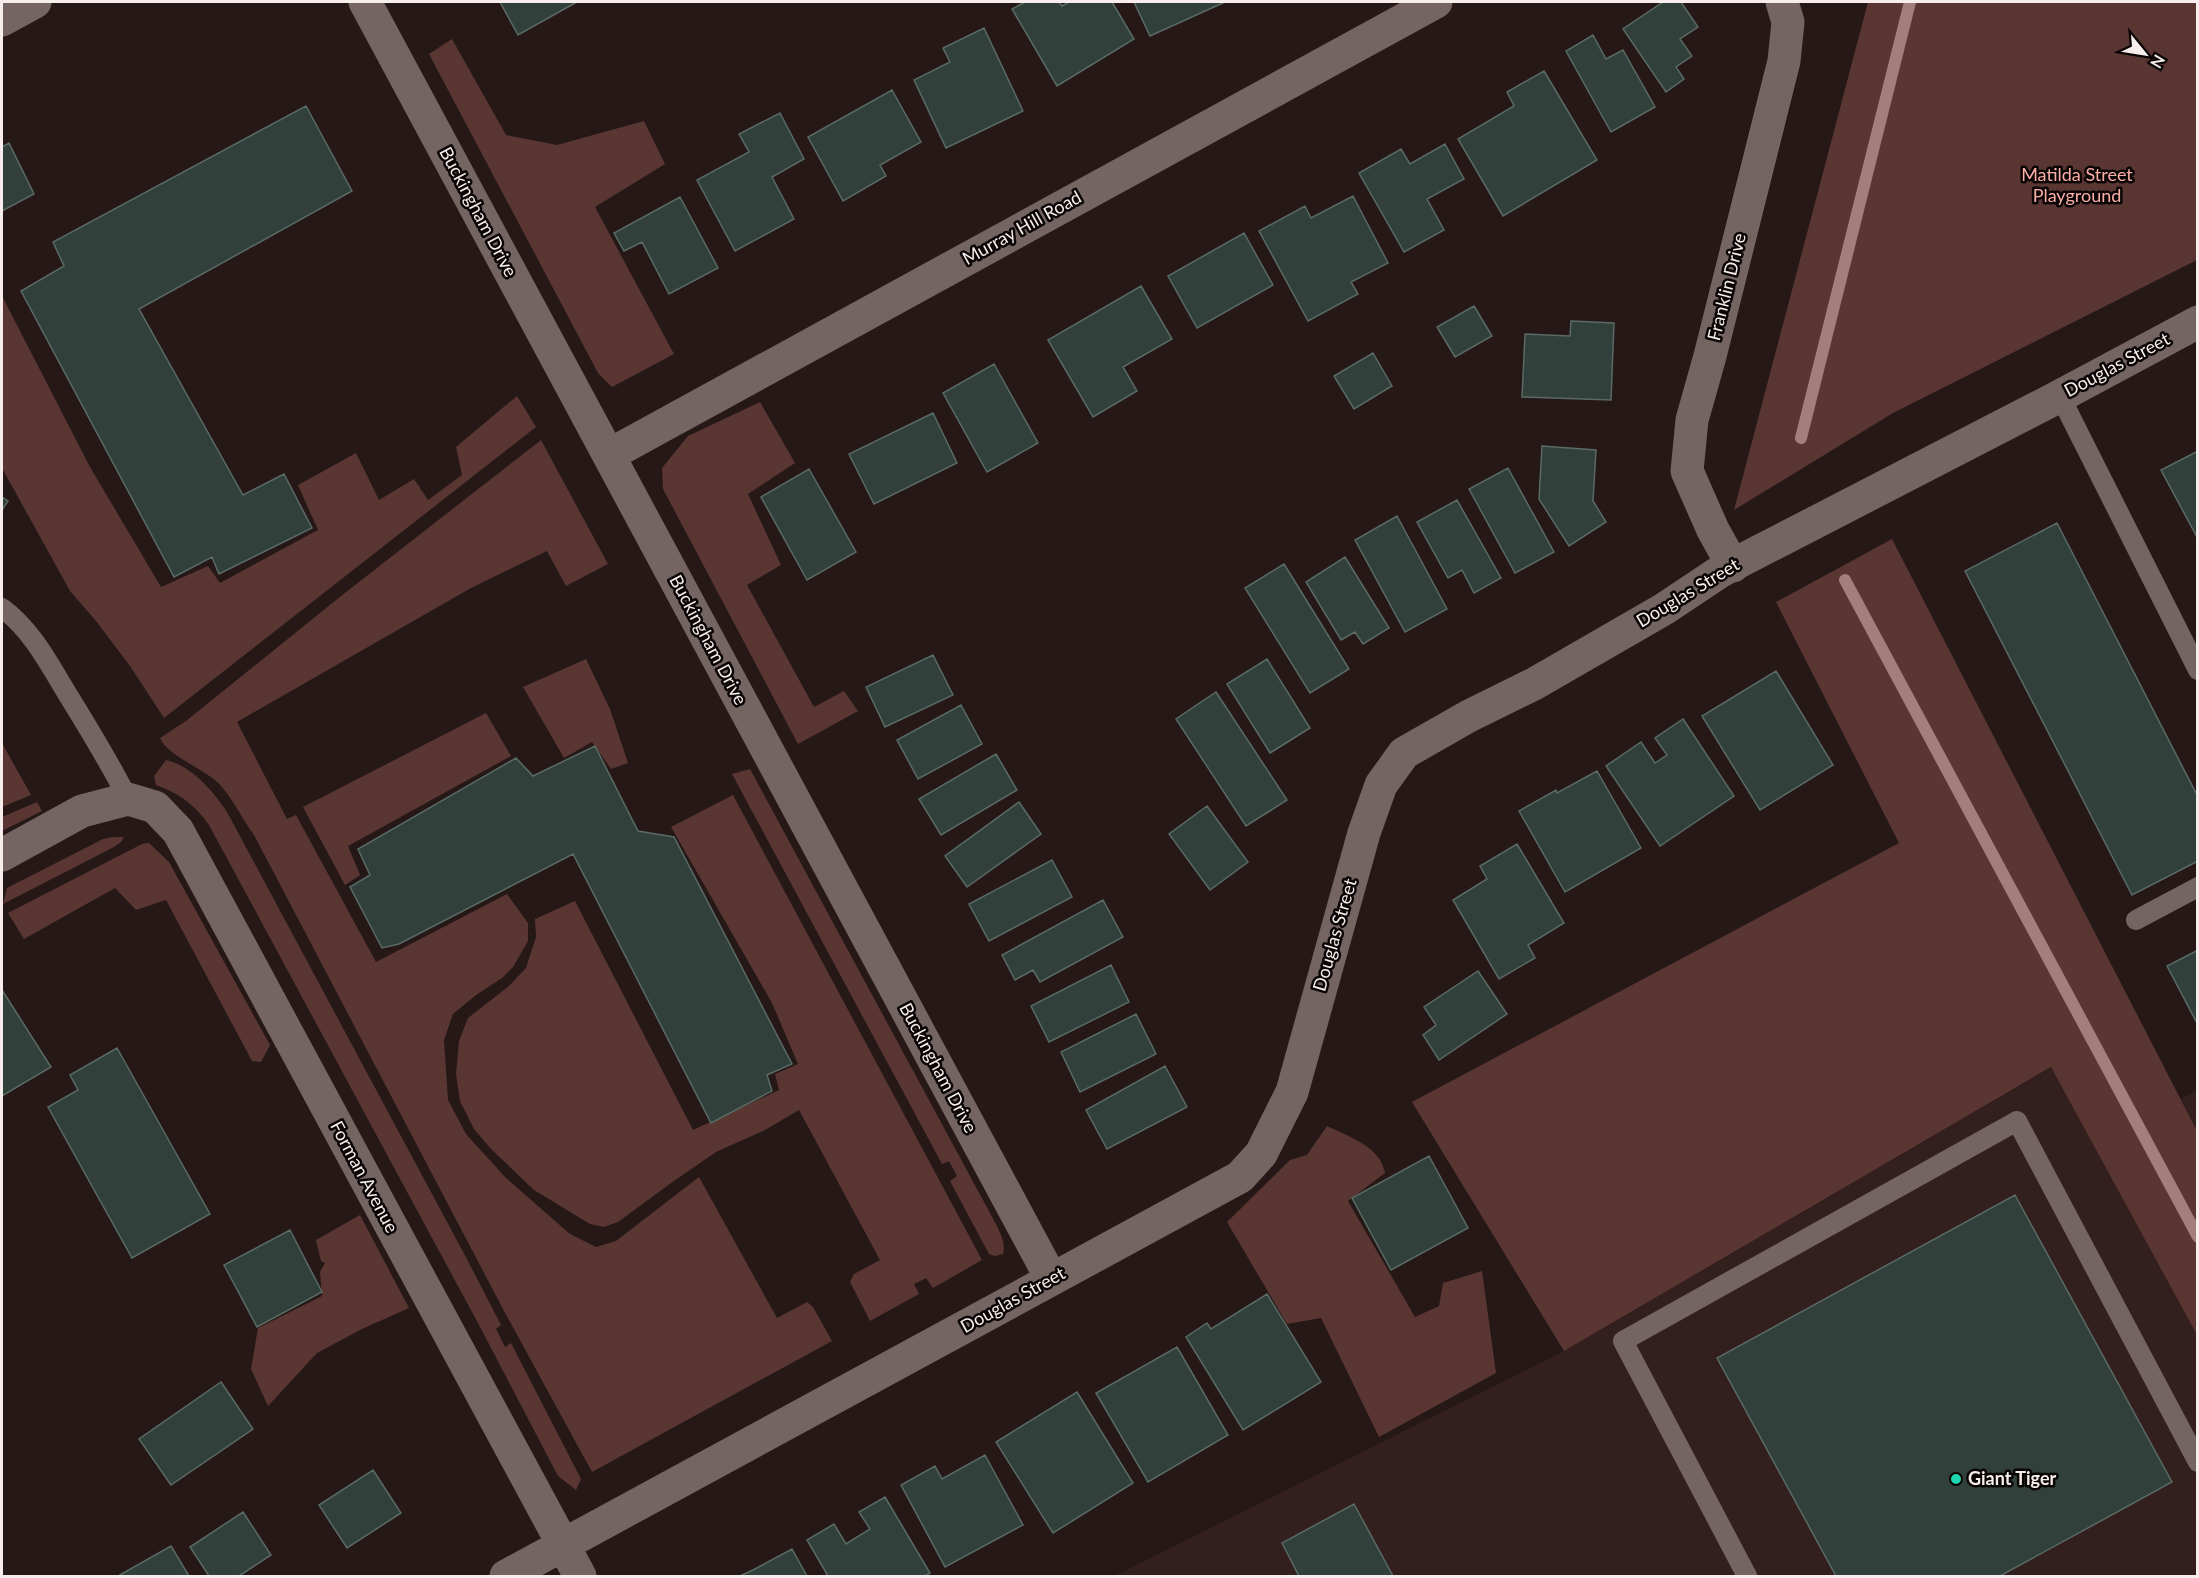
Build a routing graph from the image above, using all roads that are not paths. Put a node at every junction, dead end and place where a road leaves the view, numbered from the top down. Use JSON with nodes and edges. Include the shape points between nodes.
{"nodes":[{"id":1,"x":35,"y":2,"type":"edge"},
{"id":2,"x":365,"y":2,"type":"edge"},
{"id":3,"x":1436,"y":2,"type":"edge"},
{"id":4,"x":1782,"y":2,"type":"edge"},
{"id":5,"x":2,"y":20,"type":"edge"},
{"id":6,"x":2198,"y":322,"type":"edge"},
{"id":7,"x":2060,"y":396,"type":"junction"},
{"id":8,"x":609,"y":456,"type":"junction"},
{"id":9,"x":1733,"y":566,"type":"junction"},
{"id":10,"x":2,"y":608,"type":"edge"},
{"id":11,"x":2198,"y":670,"type":"edge"},
{"id":12,"x":128,"y":799,"type":"junction"},
{"id":13,"x":2,"y":855,"type":"edge"},
{"id":14,"x":2198,"y":887,"type":"edge"},
{"id":15,"x":2136,"y":920,"type":"dead end"},
{"id":16,"x":1051,"y":1278,"type":"junction"},
{"id":17,"x":2198,"y":1462,"type":"edge"},
{"id":18,"x":563,"y":1545,"type":"junction"},
{"id":19,"x":506,"y":1576,"type":"edge"},
{"id":20,"x":580,"y":1576,"type":"edge"},
{"id":21,"x":1747,"y":1576,"type":"edge"}],
"edges":[{"from":1,"to":5,"type":"street"},
{"from":2,"to":8,"type":"street","name":"Buckingham Drive"},
{"from":3,"to":8,"type":"street","name":"Murray Hill Road"},
{"from":4,"to":9,"type":"street","name":"Franklin Drive","via":[[1788,22],[1784,61],[1692,420],[1687,471]]},
{"from":6,"to":7,"type":"street","name":"Douglas Street"},
{"from":7,"to":9,"type":"street","name":"Douglas Street"},
{"from":7,"to":11,"type":"lane"},
{"from":8,"to":16,"type":"street","name":"Buckingham Drive"},
{"from":9,"to":16,"type":"street","name":"Douglas Street","via":[[1534,684],[1404,753],[1381,785],[1374,804],[1292,1092],[1261,1154],[1240,1177]]},
{"from":10,"to":12,"type":"lane","via":[[38,646]]},
{"from":12,"to":13,"type":"street","via":[[82,812]]},
{"from":12,"to":18,"type":"street","name":"Forman Avenue","via":[[155,807],[178,831]]},
{"from":14,"to":15,"type":"lane"},
{"from":16,"to":18,"type":"street","name":"Douglas Street"},
{"from":17,"to":21,"type":"lane","via":[[2017,1121],[1623,1341]]},
{"from":18,"to":19,"type":"street","name":"Douglas Street"},
{"from":18,"to":20,"type":"street","name":"Forman Avenue"}]}
